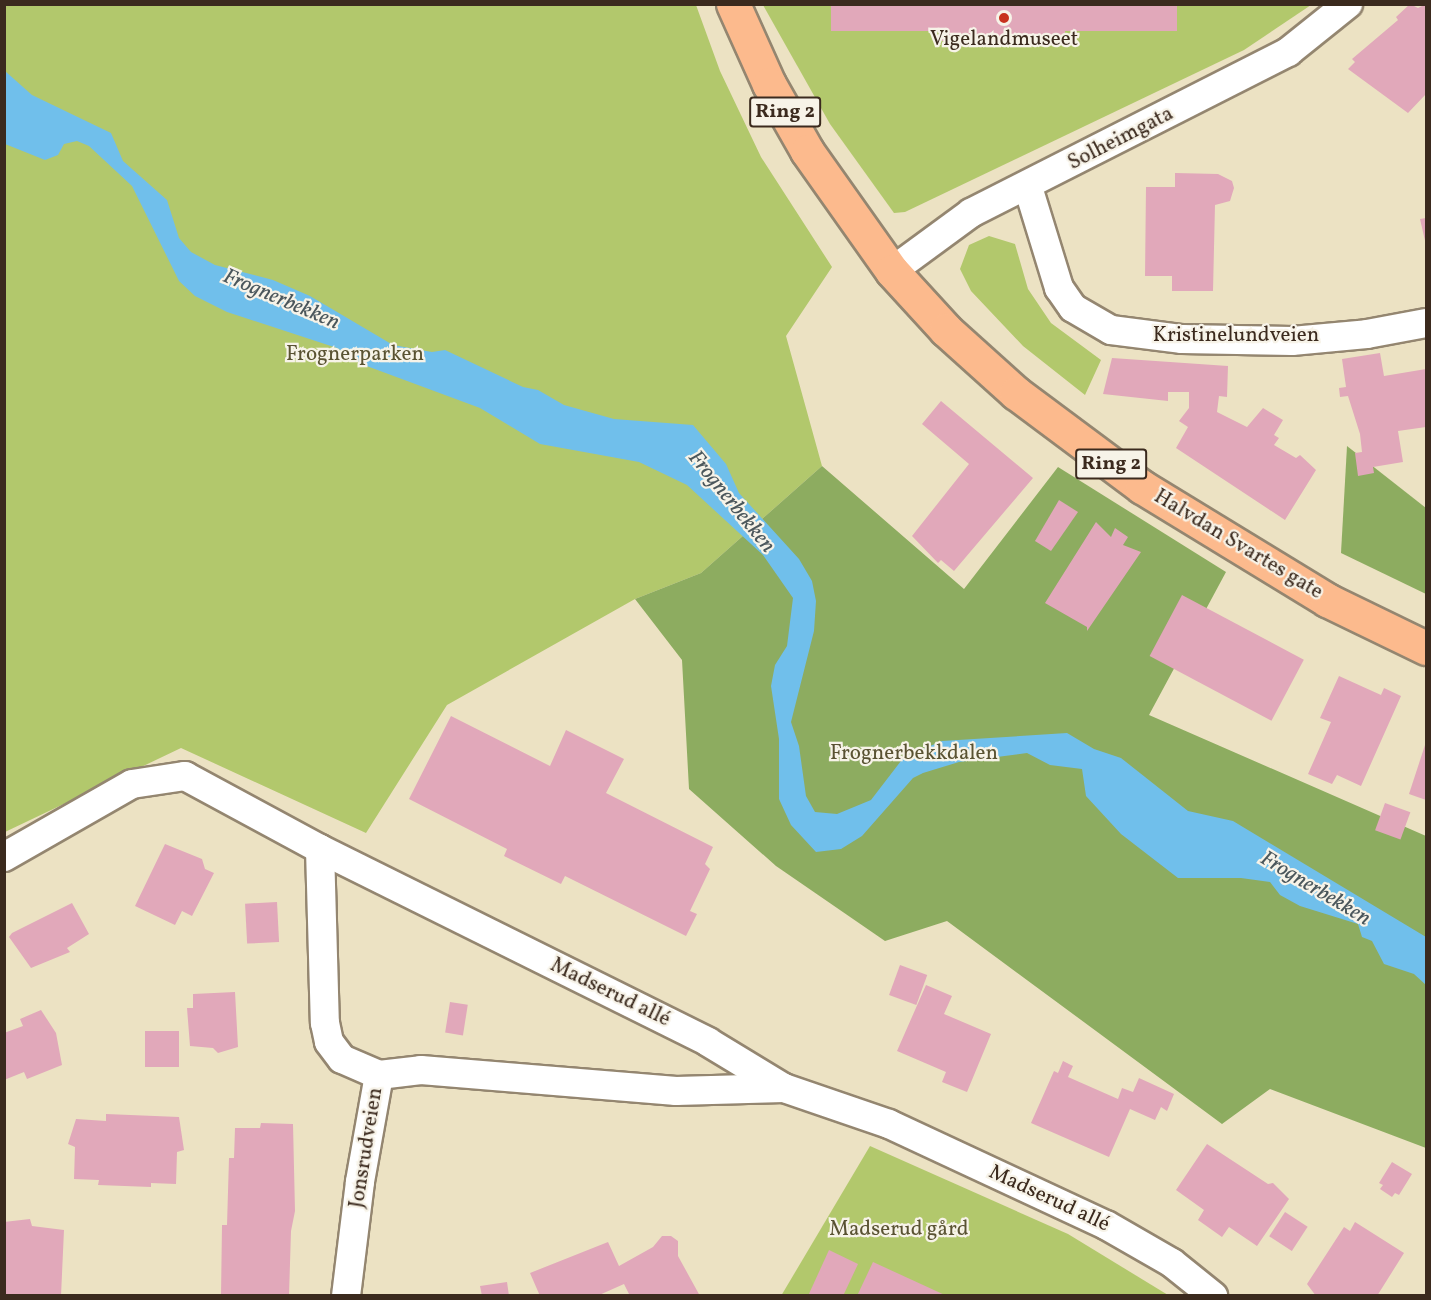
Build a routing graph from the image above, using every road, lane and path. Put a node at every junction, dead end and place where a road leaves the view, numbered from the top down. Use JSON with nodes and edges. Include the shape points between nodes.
{"nodes":[{"id":1,"x":733,"y":4,"type":"edge"},
{"id":2,"x":1348,"y":4,"type":"edge"},
{"id":3,"x":1028,"y":187,"type":"junction"},
{"id":4,"x":892,"y":271,"type":"junction"},
{"id":5,"x":1426,"y":322,"type":"edge"},
{"id":6,"x":1426,"y":648,"type":"edge"},
{"id":7,"x":320,"y":849,"type":"junction"},
{"id":8,"x":4,"y":857,"type":"edge"},
{"id":9,"x":379,"y":1075,"type":"junction"},
{"id":10,"x":784,"y":1088,"type":"junction"},
{"id":11,"x":346,"y":1296,"type":"edge"},
{"id":12,"x":1213,"y":1296,"type":"edge"}],
"edges":[{"from":1,"to":4,"type":"main road","name":"Halvdan Svartes gate","number":"Ring 2","via":[[769,84],[807,151]]},
{"from":2,"to":3,"type":"street","name":"Solheimgata","via":[[1288,52]]},
{"from":3,"to":4,"type":"street","name":"Solheimgata","via":[[972,213]]},
{"from":3,"to":5,"type":"street","name":"Kristinelundveien","via":[[1059,288],[1073,308],[1111,330],[1182,339],[1292,341],[1367,334]]},
{"from":4,"to":6,"type":"main road","name":"Halvdan Svartes gate","number":"Ring 2","via":[[946,330],[1016,393],[1142,487],[1327,600]]},
{"from":7,"to":8,"type":"street","name":"Madserud allé","via":[[201,783],[185,776],[164,776],[132,784]]},
{"from":7,"to":9,"type":"street","name":"Jonsrudveien","via":[[325,1023],[329,1042],[342,1059]]},
{"from":7,"to":10,"type":"street","name":"Madserud allé","via":[[708,1042]]},
{"from":9,"to":10,"type":"street","via":[[421,1070],[676,1091]]},
{"from":9,"to":11,"type":"street","name":"Jonsrudveien"},
{"from":10,"to":12,"type":"street","name":"Madserud allé","via":[[889,1124],[1106,1225],[1172,1263]]}]}
